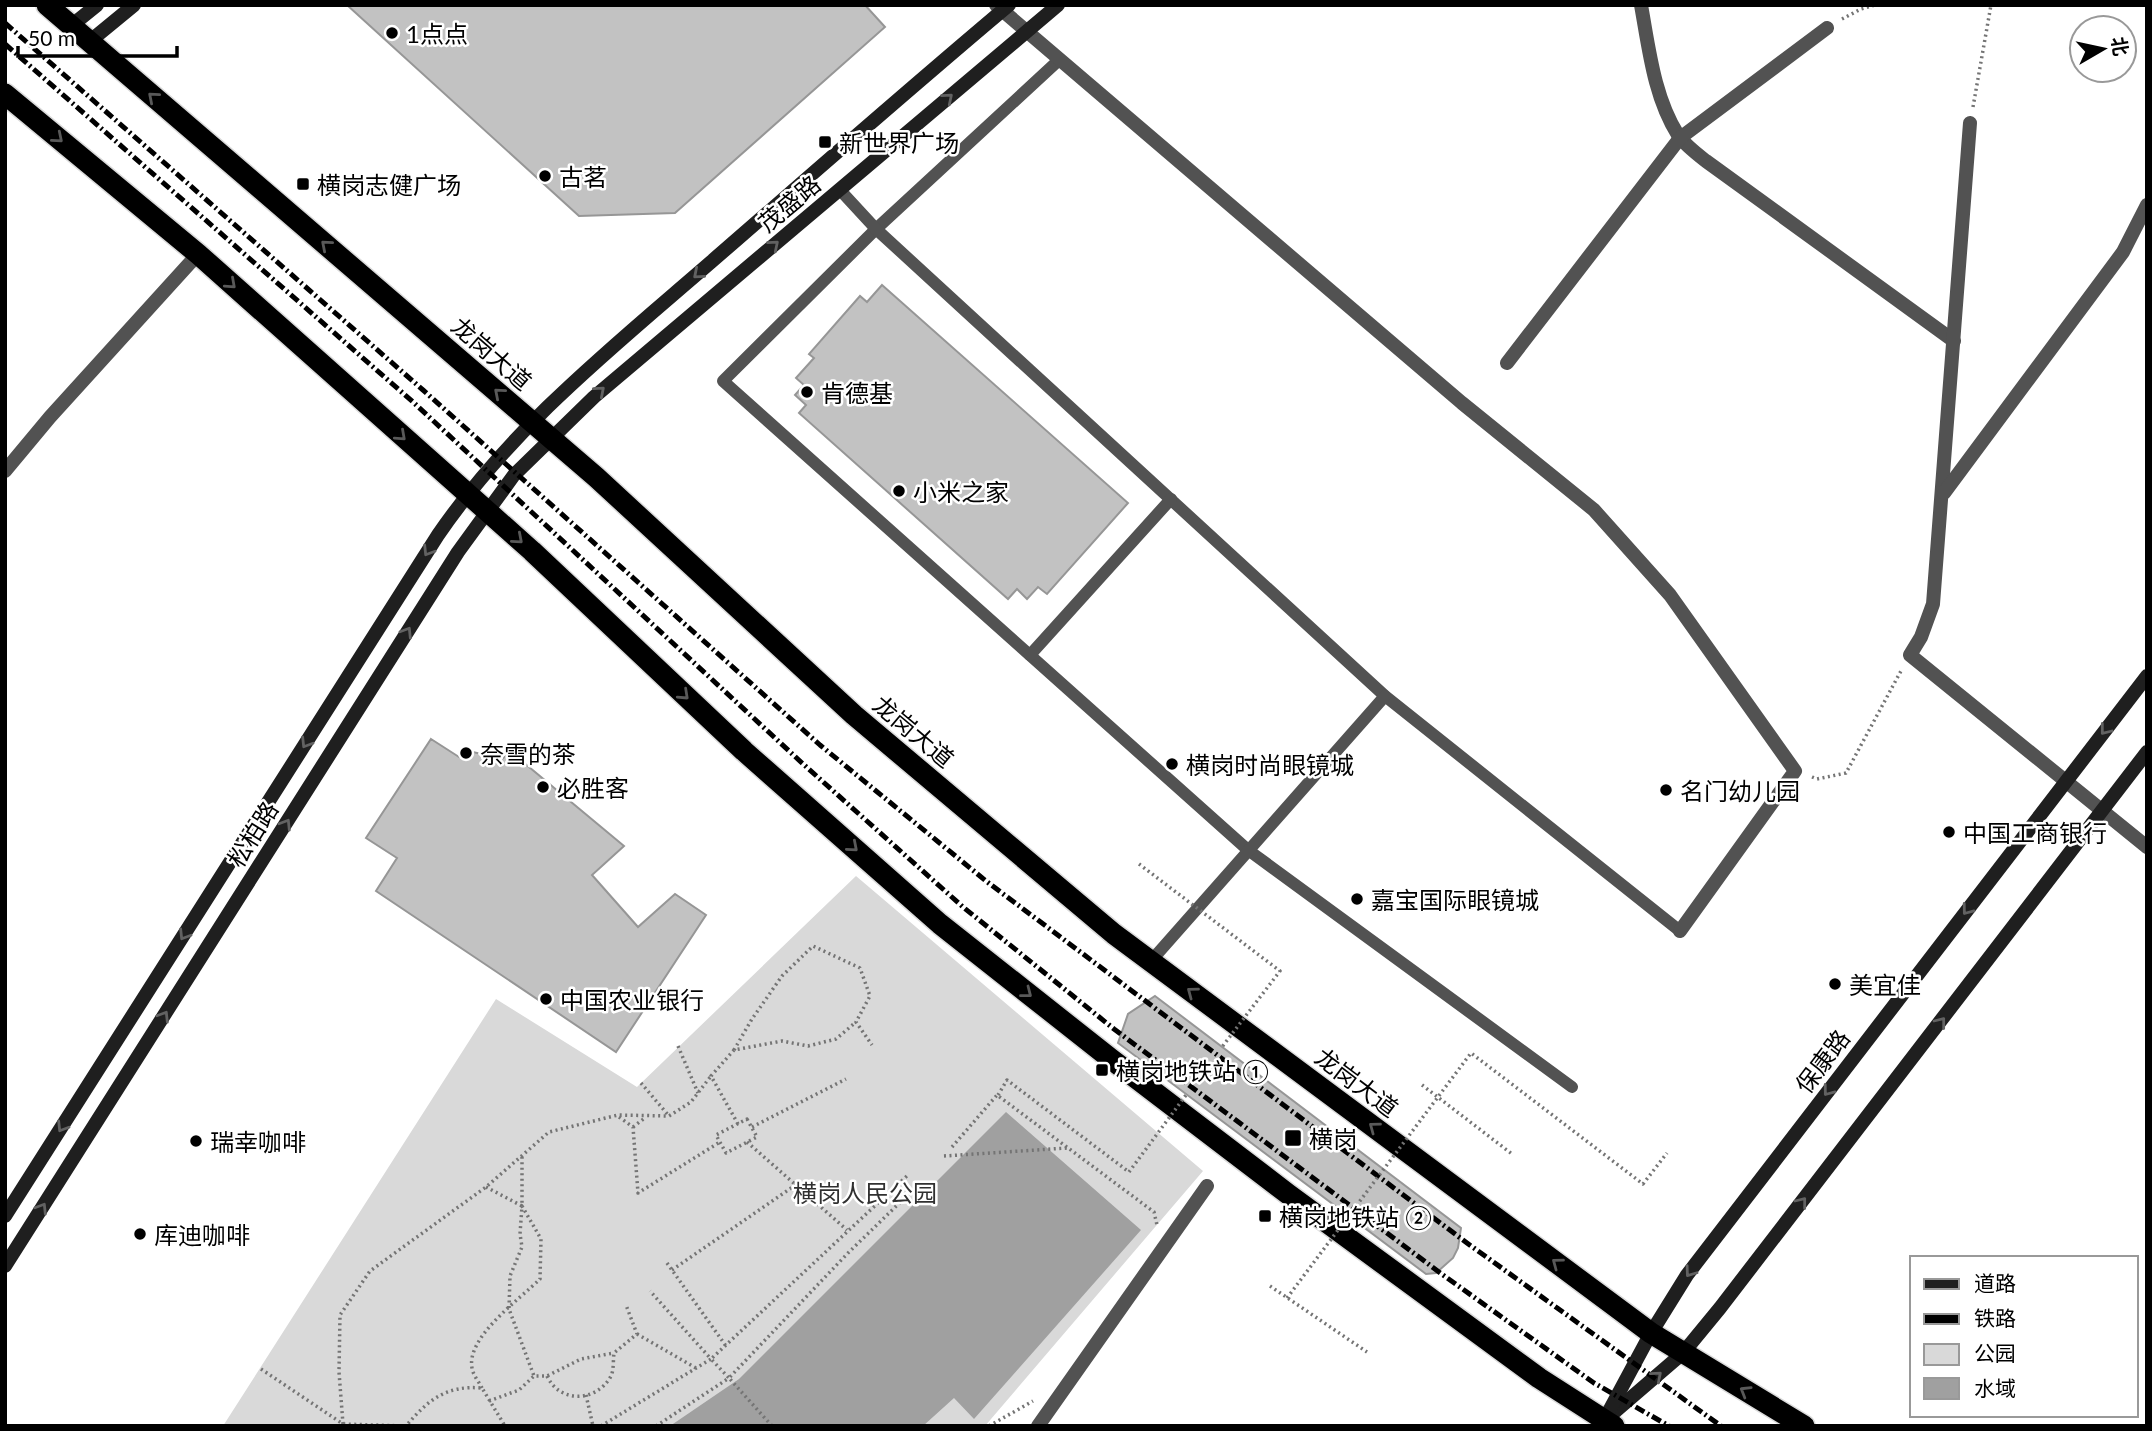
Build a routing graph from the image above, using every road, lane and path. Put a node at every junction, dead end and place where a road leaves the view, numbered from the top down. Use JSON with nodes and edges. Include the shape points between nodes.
{"nodes":[{"id":1,"x":47,"y":5,"type":"edge"},
{"id":2,"x":97,"y":5,"type":"edge"},
{"id":3,"x":134,"y":5,"type":"edge"},
{"id":4,"x":1058,"y":5,"type":"edge"},
{"id":5,"x":1641,"y":5,"type":"edge"},
{"id":6,"x":1875,"y":5,"type":"edge"},
{"id":7,"x":1991,"y":5,"type":"edge"},
{"id":8,"x":1003,"y":7,"type":"edge"},
{"id":9,"x":71,"y":26,"type":"junction"},
{"id":10,"x":1827,"y":28,"type":"joint"},
{"id":11,"x":1026,"y":32,"type":"junction"},
{"id":12,"x":89,"y":41,"type":"junction"},
{"id":13,"x":1059,"y":60,"type":"junction"},
{"id":14,"x":5,"y":94,"type":"edge"},
{"id":15,"x":1970,"y":123,"type":"joint"},
{"id":16,"x":1680,"y":138,"type":"junction"},
{"id":17,"x":839,"y":190,"type":"junction"},
{"id":18,"x":2147,"y":205,"type":"edge"},
{"id":19,"x":876,"y":229,"type":"junction"},
{"id":20,"x":198,"y":254,"type":"junction"},
{"id":21,"x":1954,"y":341,"type":"junction"},
{"id":22,"x":1507,"y":363,"type":"dead end"},
{"id":23,"x":532,"y":421,"type":"junction"},
{"id":24,"x":550,"y":438,"type":"junction"},
{"id":25,"x":5,"y":471,"type":"edge"},
{"id":26,"x":1943,"y":494,"type":"junction"},
{"id":27,"x":466,"y":495,"type":"junction"},
{"id":28,"x":1171,"y":499,"type":"junction"},
{"id":29,"x":486,"y":511,"type":"junction"},
{"id":30,"x":1030,"y":655,"type":"junction"},
{"id":31,"x":1910,"y":655,"type":"junction"},
{"id":32,"x":2147,"y":676,"type":"edge"},
{"id":33,"x":1385,"y":696,"type":"junction"},
{"id":34,"x":2147,"y":752,"type":"edge"},
{"id":35,"x":1795,"y":771,"type":"junction"},
{"id":36,"x":2065,"y":782,"type":"junction"},
{"id":37,"x":2101,"y":812,"type":"junction"},
{"id":38,"x":2147,"y":848,"type":"edge"},
{"id":39,"x":1248,"y":850,"type":"junction"},
{"id":40,"x":1139,"y":864,"type":"dead end"},
{"id":41,"x":1680,"y":931,"type":"joint"},
{"id":42,"x":1150,"y":961,"type":"junction"},
{"id":43,"x":856,"y":1022,"type":"junction"},
{"id":44,"x":872,"y":1045,"type":"dead end"},
{"id":45,"x":678,"y":1046,"type":"dead end"},
{"id":46,"x":1222,"y":1047,"type":"dead end"},
{"id":47,"x":734,"y":1050,"type":"junction"},
{"id":48,"x":711,"y":1076,"type":"junction"},
{"id":49,"x":846,"y":1079,"type":"dead end"},
{"id":50,"x":640,"y":1083,"type":"dead end"},
{"id":51,"x":1422,"y":1085,"type":"dead end"},
{"id":52,"x":1572,"y":1087,"type":"dead end"},
{"id":53,"x":698,"y":1093,"type":"junction"},
{"id":54,"x":997,"y":1095,"type":"junction"},
{"id":55,"x":1186,"y":1095,"type":"dead end"},
{"id":56,"x":1438,"y":1097,"type":"junction"},
{"id":57,"x":618,"y":1115,"type":"junction"},
{"id":58,"x":648,"y":1116,"type":"junction"},
{"id":59,"x":669,"y":1116,"type":"junction"},
{"id":60,"x":738,"y":1124,"type":"junction"},
{"id":61,"x":633,"y":1127,"type":"junction"},
{"id":62,"x":752,"y":1127,"type":"junction"},
{"id":63,"x":720,"y":1142,"type":"junction"},
{"id":64,"x":747,"y":1142,"type":"junction"},
{"id":65,"x":952,"y":1147,"type":"dead end"},
{"id":66,"x":1069,"y":1148,"type":"junction"},
{"id":67,"x":1667,"y":1153,"type":"dead end"},
{"id":68,"x":1512,"y":1154,"type":"dead end"},
{"id":69,"x":522,"y":1156,"type":"junction"},
{"id":70,"x":944,"y":1156,"type":"dead end"},
{"id":71,"x":909,"y":1174,"type":"dead end"},
{"id":72,"x":920,"y":1182,"type":"dead end"},
{"id":73,"x":797,"y":1184,"type":"junction"},
{"id":74,"x":1207,"y":1186,"type":"dead end"},
{"id":75,"x":486,"y":1187,"type":"junction"},
{"id":76,"x":522,"y":1206,"type":"junction"},
{"id":77,"x":5,"y":1216,"type":"edge"},
{"id":78,"x":847,"y":1230,"type":"junction"},
{"id":79,"x":1159,"y":1232,"type":"dead end"},
{"id":80,"x":667,"y":1263,"type":"dead end"},
{"id":81,"x":5,"y":1266,"type":"edge"},
{"id":82,"x":672,"y":1270,"type":"junction"},
{"id":83,"x":1270,"y":1286,"type":"dead end"},
{"id":84,"x":650,"y":1291,"type":"dead end"},
{"id":85,"x":1287,"y":1298,"type":"junction"},
{"id":86,"x":626,"y":1305,"type":"dead end"},
{"id":87,"x":509,"y":1309,"type":"junction"},
{"id":88,"x":1651,"y":1333,"type":"junction"},
{"id":89,"x":637,"y":1334,"type":"junction"},
{"id":90,"x":726,"y":1346,"type":"junction"},
{"id":91,"x":1367,"y":1352,"type":"dead end"},
{"id":92,"x":614,"y":1353,"type":"junction"},
{"id":93,"x":1683,"y":1353,"type":"junction"},
{"id":94,"x":711,"y":1359,"type":"junction"},
{"id":95,"x":261,"y":1368,"type":"dead end"},
{"id":96,"x":696,"y":1368,"type":"junction"},
{"id":97,"x":534,"y":1376,"type":"junction"},
{"id":98,"x":547,"y":1376,"type":"junction"},
{"id":99,"x":729,"y":1378,"type":"junction"},
{"id":100,"x":482,"y":1388,"type":"junction"},
{"id":101,"x":586,"y":1395,"type":"junction"},
{"id":102,"x":1034,"y":1400,"type":"dead end"},
{"id":103,"x":489,"y":1401,"type":"junction"},
{"id":104,"x":1607,"y":1424,"type":"edge"},
{"id":105,"x":343,"y":1425,"type":"edge"},
{"id":106,"x":505,"y":1426,"type":"edge"},
{"id":107,"x":593,"y":1426,"type":"edge"},
{"id":108,"x":601,"y":1426,"type":"edge"},
{"id":109,"x":656,"y":1426,"type":"edge"},
{"id":110,"x":772,"y":1426,"type":"edge"},
{"id":111,"x":989,"y":1426,"type":"edge"},
{"id":112,"x":1038,"y":1426,"type":"edge"},
{"id":113,"x":1804,"y":1426,"type":"edge"}],
"edges":[{"from":1,"to":9,"type":"highway","name":"龙岗大道"},
{"from":2,"to":9,"type":"street"},
{"from":3,"to":12,"type":"street"},
{"from":4,"to":11,"type":"street","name":"茂盛路"},
{"from":5,"to":16,"type":"street","via":[[1663,105]]},
{"from":6,"to":10,"type":"path"},
{"from":7,"to":15,"type":"path"},
{"from":8,"to":11,"type":"street"},
{"from":8,"to":23,"type":"street","name":"茂盛路","one_way":true},
{"from":9,"to":12,"type":"highway","name":"龙岗大道"},
{"from":10,"to":16,"type":"street"},
{"from":11,"to":13,"type":"street"},
{"from":17,"to":11,"type":"street","name":"茂盛路","one_way":true},
{"from":23,"to":12,"type":"highway","name":"龙岗大道","one_way":true},
{"from":13,"to":19,"type":"lane"},
{"from":13,"to":35,"type":"street","via":[[1594,510],[1670,595]]},
{"from":14,"to":20,"type":"highway","one_way":true},
{"from":15,"to":21,"type":"street"},
{"from":16,"to":21,"type":"street"},
{"from":16,"to":22,"type":"street"},
{"from":17,"to":19,"type":"lane"},
{"from":24,"to":17,"type":"street","name":"茂盛路","one_way":true},
{"from":18,"to":26,"type":"street","via":[[2123,252]]},
{"from":19,"to":28,"type":"lane"},
{"from":19,"to":30,"type":"lane","via":[[723,381]]},
{"from":20,"to":25,"type":"street"},
{"from":20,"to":27,"type":"highway","one_way":true},
{"from":21,"to":26,"type":"street"},
{"from":23,"to":24,"type":"highway","name":"龙岗大道"},
{"from":23,"to":27,"type":"street","name":"松柏路"},
{"from":24,"to":29,"type":"street","name":"松柏路"},
{"from":24,"to":42,"type":"highway","name":"龙岗大道","via":[[854,715]]},
{"from":26,"to":31,"type":"street","via":[[1933,604]]},
{"from":27,"to":29,"type":"highway"},
{"from":27,"to":77,"type":"street","name":"松柏路","one_way":true},
{"from":28,"to":30,"type":"lane"},
{"from":28,"to":33,"type":"lane"},
{"from":81,"to":29,"type":"street","name":"松柏路","one_way":true},
{"from":29,"to":104,"type":"highway","one_way":true,"via":[[744,751],[940,924],[1288,1194]]},
{"from":30,"to":39,"type":"lane"},
{"from":31,"to":35,"type":"path","via":[[1846,773],[1817,779]]},
{"from":31,"to":36,"type":"street"},
{"from":32,"to":36,"type":"street","name":"保康路","one_way":true},
{"from":33,"to":39,"type":"lane"},
{"from":33,"to":41,"type":"lane"},
{"from":34,"to":37,"type":"street"},
{"from":35,"to":41,"type":"street"},
{"from":36,"to":37,"type":"street"},
{"from":36,"to":88,"type":"street","name":"保康路","one_way":true,"via":[[1687,1275]]},
{"from":37,"to":38,"type":"street"},
{"from":93,"to":37,"type":"street","one_way":true},
{"from":39,"to":42,"type":"lane"},
{"from":39,"to":52,"type":"lane"},
{"from":40,"to":46,"type":"path","bridge":true,"via":[[1280,971]]},
{"from":88,"to":42,"type":"highway","name":"龙岗大道","one_way":true},
{"from":43,"to":44,"type":"path"},
{"from":43,"to":47,"type":"path","via":[[836,1039],[808,1045],[782,1041]]},
{"from":43,"to":47,"type":"path","via":[[870,996],[860,968],[813,946],[782,976]]},
{"from":45,"to":53,"type":"path"},
{"from":47,"to":48,"type":"path"},
{"from":48,"to":53,"type":"path"},
{"from":48,"to":60,"type":"path"},
{"from":49,"to":62,"type":"path"},
{"from":50,"to":59,"type":"path"},
{"from":51,"to":56,"type":"path"},
{"from":53,"to":59,"type":"path"},
{"from":54,"to":55,"type":"path","bridge":true,"via":[[1007,1080],[1129,1172]]},
{"from":54,"to":65,"type":"path"},
{"from":54,"to":66,"type":"path"},
{"from":56,"to":67,"type":"path","bridge":true,"via":[[1471,1053],[1643,1184]]},
{"from":56,"to":68,"type":"path"},
{"from":56,"to":85,"type":"path","bridge":true},
{"from":57,"to":58,"type":"path"},
{"from":57,"to":61,"type":"path"},
{"from":57,"to":69,"type":"path","via":[[549,1132]]},
{"from":58,"to":59,"type":"path"},
{"from":58,"to":61,"type":"path"},
{"from":60,"to":62,"type":"path","via":[[747,1119]]},
{"from":60,"to":63,"type":"path","via":[[716,1135]]},
{"from":61,"to":63,"type":"path","via":[[638,1193]]},
{"from":62,"to":64,"type":"path","via":[[757,1137]]},
{"from":63,"to":64,"type":"path","via":[[726,1153]]},
{"from":64,"to":73,"type":"path"},
{"from":66,"to":70,"type":"path"},
{"from":66,"to":79,"type":"path","via":[[1154,1212]]},
{"from":69,"to":75,"type":"path"},
{"from":69,"to":76,"type":"path"},
{"from":71,"to":78,"type":"path"},
{"from":72,"to":99,"type":"path"},
{"from":73,"to":78,"type":"path"},
{"from":73,"to":82,"type":"path"},
{"from":74,"to":112,"type":"street"},
{"from":75,"to":76,"type":"path"},
{"from":75,"to":105,"type":"path","via":[[370,1271],[340,1314]]},
{"from":76,"to":87,"type":"path","via":[[522,1247],[510,1276]]},
{"from":76,"to":87,"type":"path","via":[[541,1239],[540,1279]]},
{"from":78,"to":90,"type":"path"},
{"from":80,"to":82,"type":"path"},
{"from":82,"to":90,"type":"path"},
{"from":83,"to":85,"type":"path"},
{"from":84,"to":94,"type":"path"},
{"from":85,"to":91,"type":"path"},
{"from":86,"to":89,"type":"path"},
{"from":87,"to":97,"type":"path"},
{"from":87,"to":100,"type":"path","via":[[475,1346],[472,1368]]},
{"from":88,"to":93,"type":"highway","name":"龙岗大道"},
{"from":88,"to":104,"type":"street","name":"保康路"},
{"from":89,"to":92,"type":"path"},
{"from":89,"to":96,"type":"path"},
{"from":90,"to":94,"type":"path"},
{"from":92,"to":98,"type":"path","via":[[581,1359]]},
{"from":92,"to":101,"type":"path","via":[[612,1375],[600,1389]]},
{"from":104,"to":93,"type":"street","one_way":true},
{"from":113,"to":93,"type":"highway","name":"龙岗大道","one_way":true},
{"from":94,"to":96,"type":"path"},
{"from":94,"to":99,"type":"path"},
{"from":95,"to":105,"type":"path"},
{"from":96,"to":108,"type":"path"},
{"from":97,"to":98,"type":"path"},
{"from":97,"to":103,"type":"path","via":[[519,1390]]},
{"from":98,"to":101,"type":"path","via":[[553,1388],[571,1397]]},
{"from":99,"to":109,"type":"path"},
{"from":99,"to":110,"type":"path"},
{"from":100,"to":103,"type":"path"},
{"from":100,"to":105,"type":"path","via":[[461,1387],[425,1403],[406,1426]]},
{"from":101,"to":107,"type":"path"},
{"from":102,"to":111,"type":"path"},
{"from":103,"to":106,"type":"path"}]}
